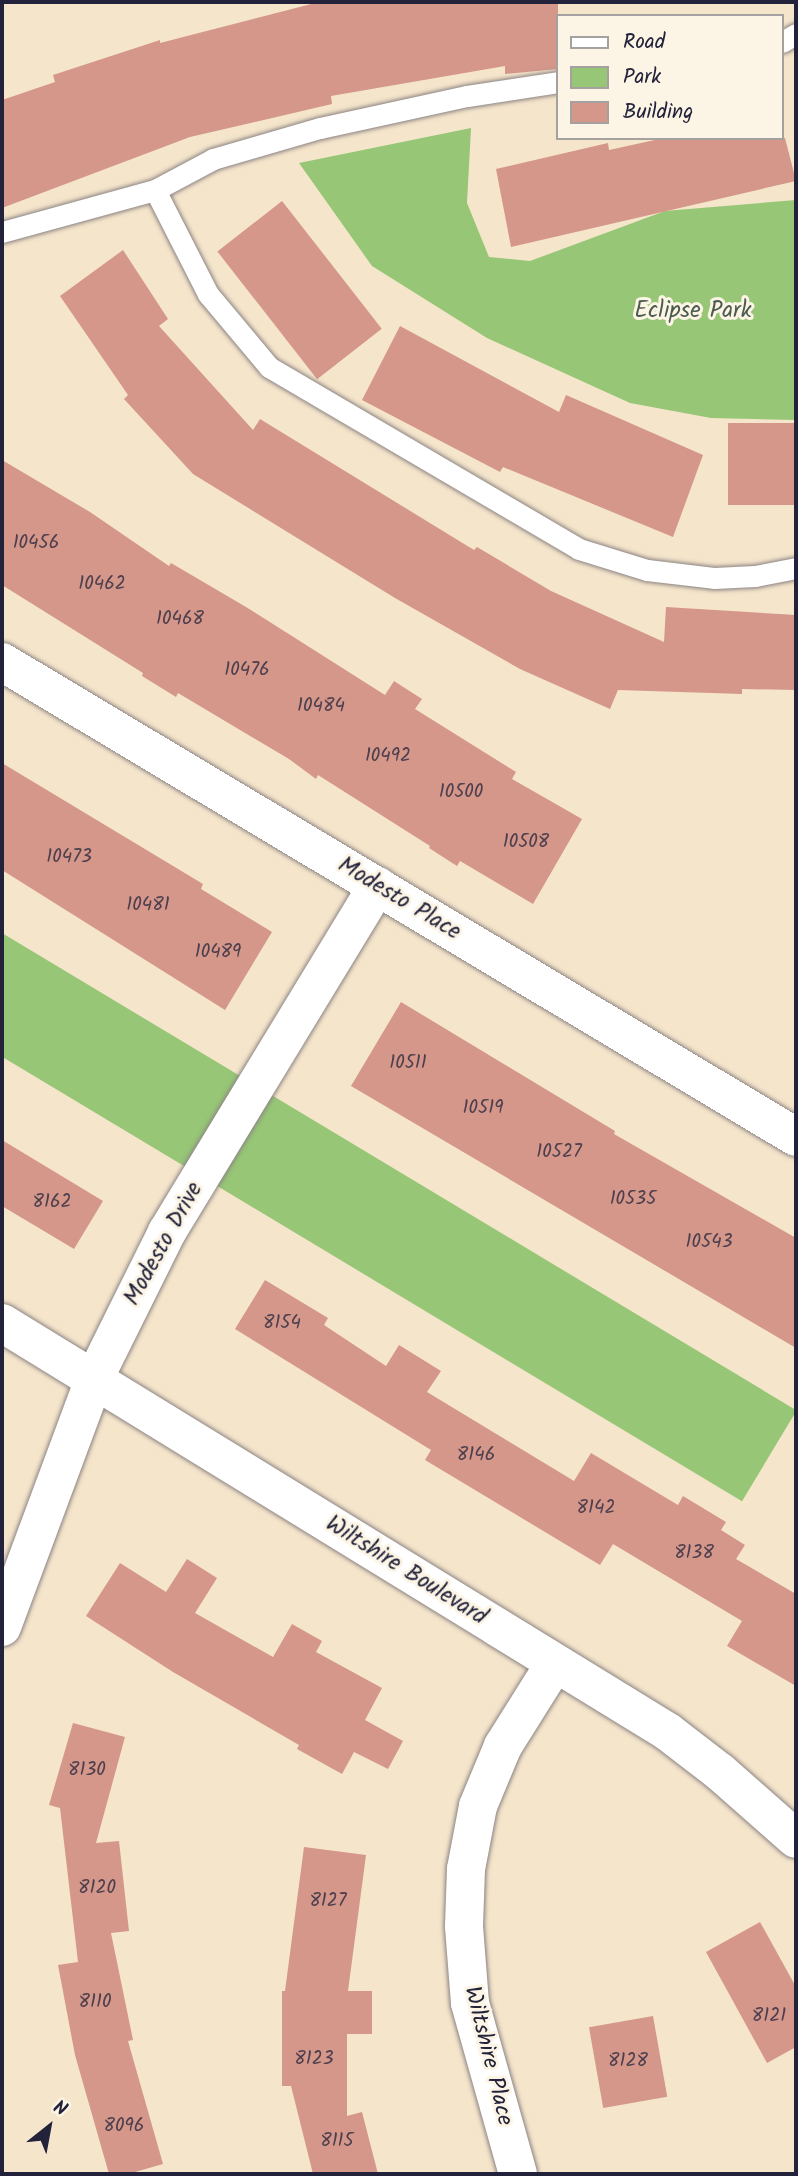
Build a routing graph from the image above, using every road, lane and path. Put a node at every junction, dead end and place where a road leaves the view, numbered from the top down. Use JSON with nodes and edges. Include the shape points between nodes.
{"nodes":[{"id":1,"x":556,"y":82,"type":"edge"},
{"id":2,"x":155,"y":190,"type":"junction"},
{"id":3,"x":2,"y":232,"type":"edge"},
{"id":4,"x":796,"y":568,"type":"edge"},
{"id":5,"x":2,"y":662,"type":"edge"},
{"id":6,"x":377,"y":886,"type":"junction"},
{"id":7,"x":796,"y":1137,"type":"edge"},
{"id":8,"x":2,"y":1323,"type":"edge"},
{"id":9,"x":95,"y":1377,"type":"junction"},
{"id":10,"x":2,"y":1627,"type":"edge"},
{"id":11,"x":555,"y":1663,"type":"junction"},
{"id":12,"x":796,"y":1839,"type":"edge"},
{"id":13,"x":518,"y":2174,"type":"edge"}],
"edges":[{"from":1,"to":2,"type":"lane","via":[[320,128],[213,159]]},
{"from":2,"to":3,"type":"lane"},
{"from":2,"to":4,"type":"lane","via":[[208,294],[270,367],[579,550],[647,570],[714,578]]},
{"from":5,"to":6,"type":"street","name":"Modesto Place"},
{"from":6,"to":7,"type":"street","name":"Modesto Place"},
{"from":6,"to":9,"type":"street","name":"Modesto Drive","via":[[167,1232]]},
{"from":8,"to":9,"type":"street","name":"Wiltshire Boulevard"},
{"from":9,"to":10,"type":"street","name":"Modesto Drive"},
{"from":9,"to":11,"type":"street","name":"Wiltshire Boulevard"},
{"from":11,"to":12,"type":"street","name":"Wiltshire Boulevard","via":[[668,1732]]},
{"from":11,"to":13,"type":"street","name":"Wiltshire Place","via":[[503,1746],[478,1806],[466,1869],[464,1926],[470,2003]]}]}
